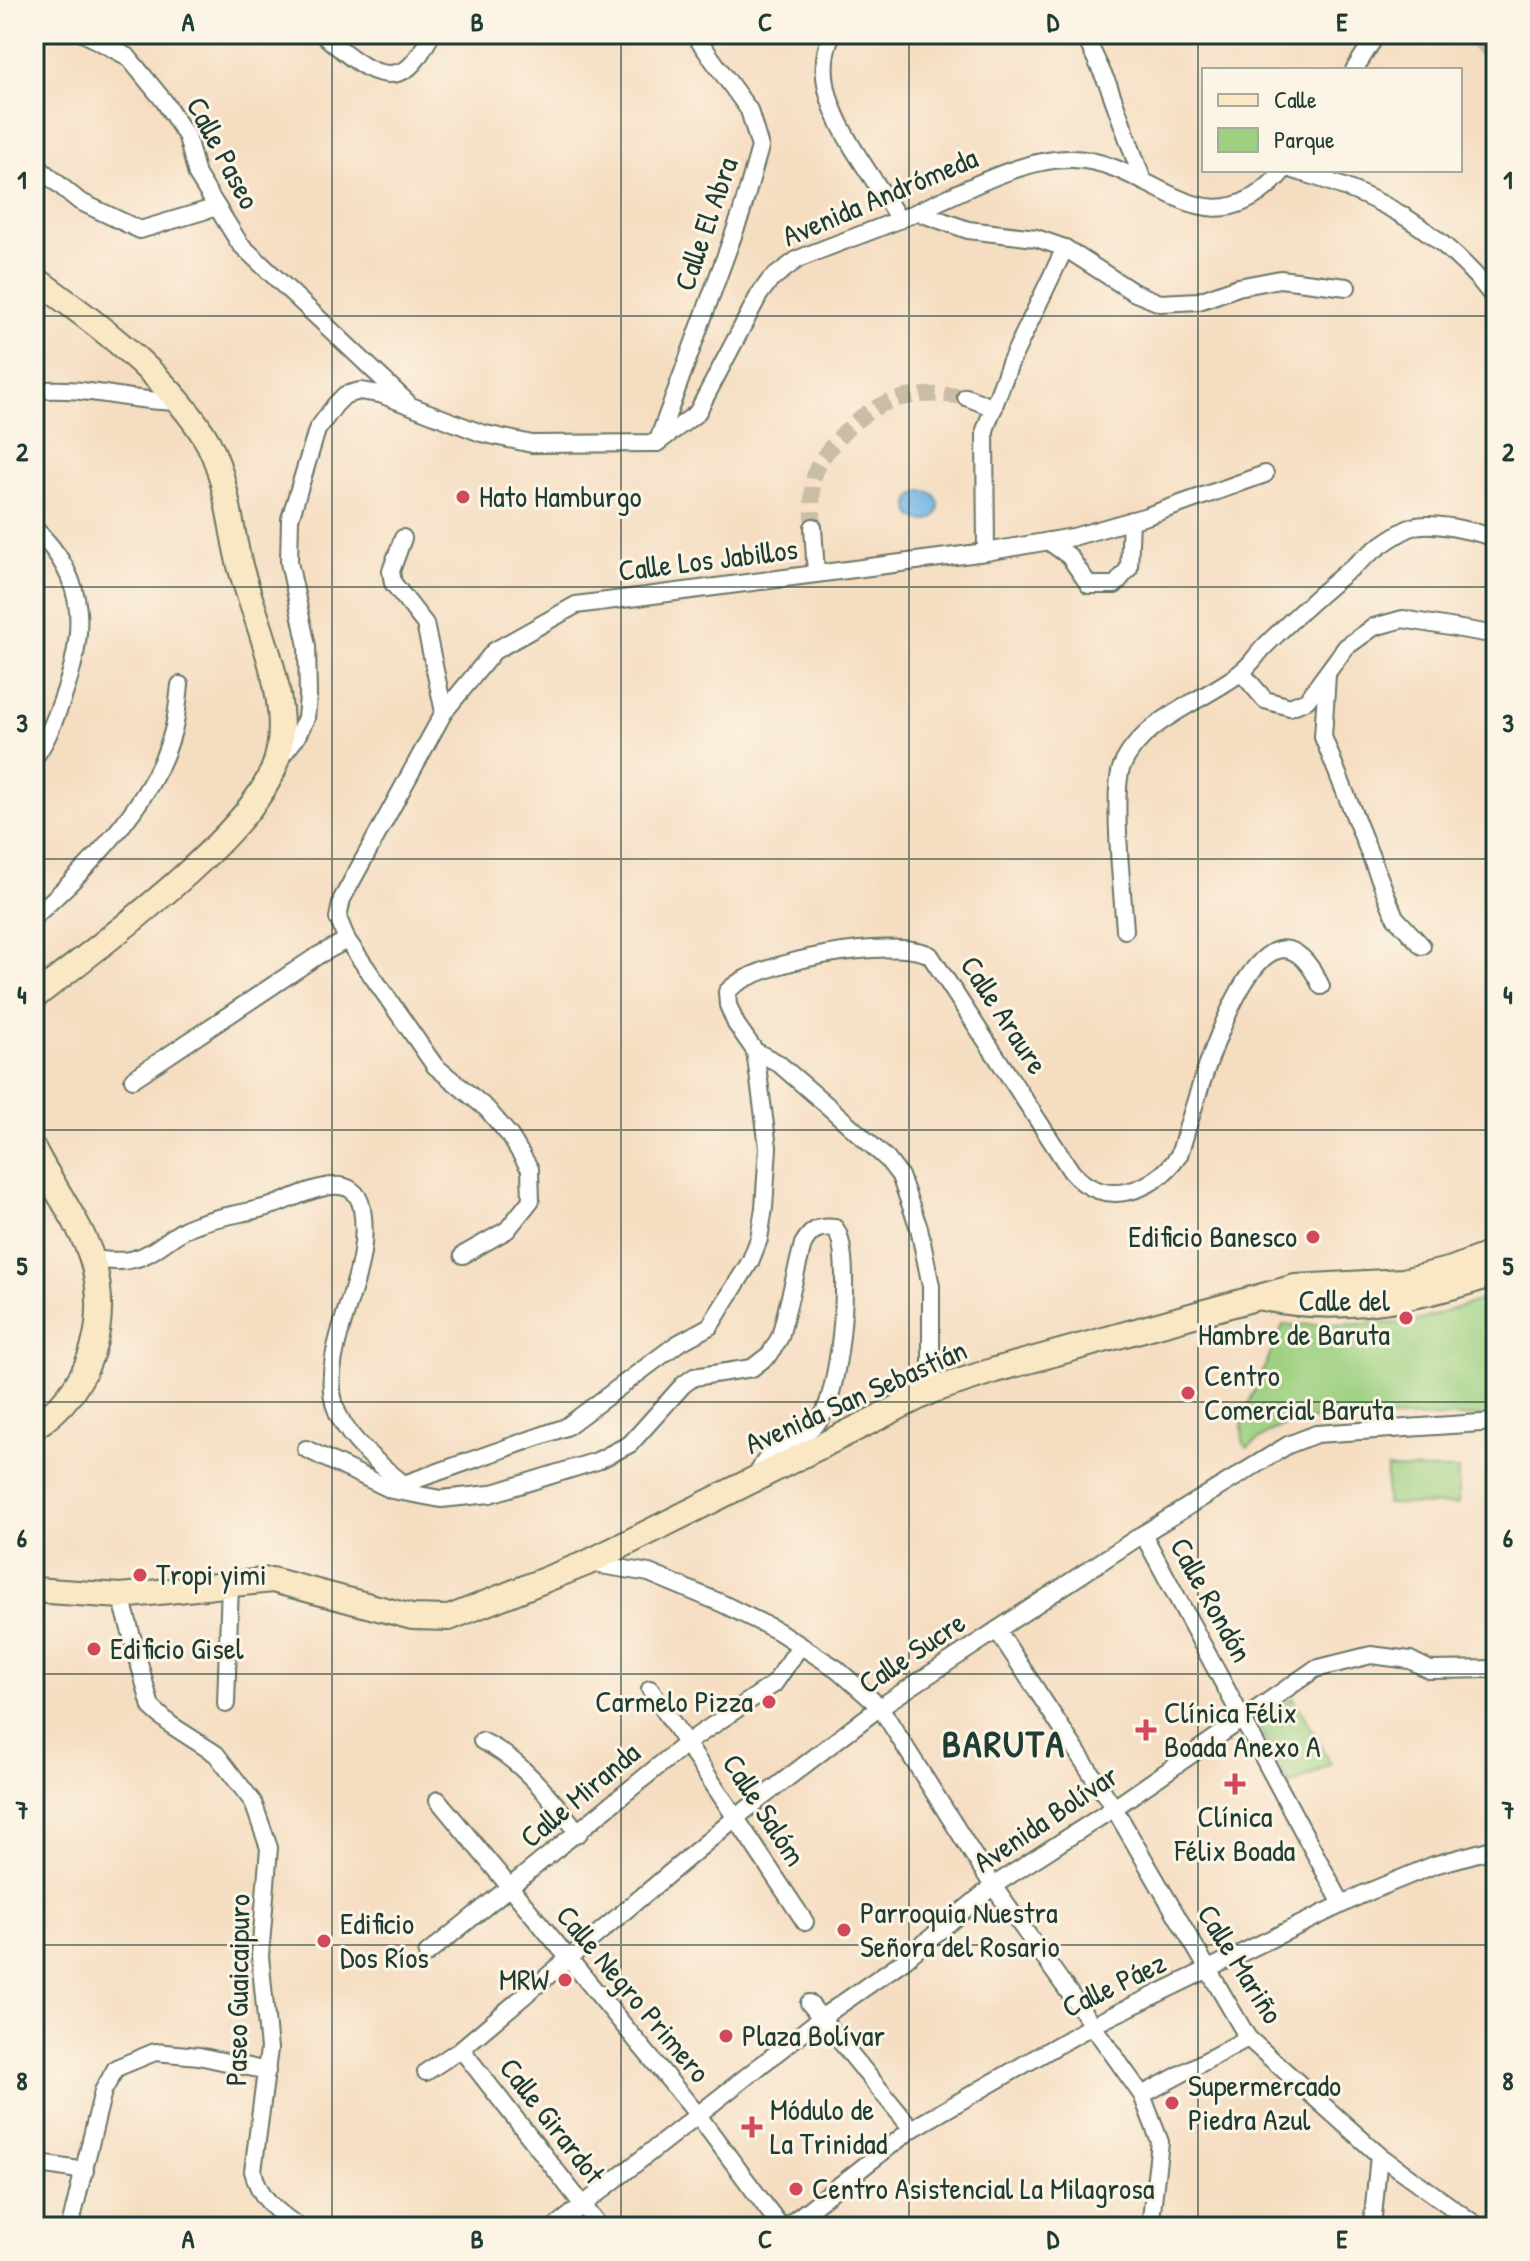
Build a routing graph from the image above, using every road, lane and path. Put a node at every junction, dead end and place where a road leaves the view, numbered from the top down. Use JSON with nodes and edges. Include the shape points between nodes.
{"nodes":[{"id":1,"x":85,"y":34,"type":"edge"},
{"id":2,"x":322,"y":34,"type":"edge"},
{"id":3,"x":432,"y":34,"type":"edge"},
{"id":4,"x":694,"y":34,"type":"edge"},
{"id":5,"x":832,"y":34,"type":"edge"},
{"id":6,"x":1084,"y":34,"type":"edge"},
{"id":7,"x":1246,"y":34,"type":"edge"},
{"id":8,"x":1260,"y":34,"type":"edge"},
{"id":9,"x":1377,"y":34,"type":"edge"},
{"id":10,"x":1355,"y":68,"type":"edge"},
{"id":11,"x":34,"y":164,"type":"edge"},
{"id":12,"x":1282,"y":172,"type":"edge"},
{"id":13,"x":1298,"y":172,"type":"edge"},
{"id":14,"x":1143,"y":181,"type":"junction"},
{"id":15,"x":217,"y":207,"type":"junction"},
{"id":16,"x":917,"y":212,"type":"junction"},
{"id":17,"x":899,"y":220,"type":"junction"},
{"id":18,"x":1065,"y":248,"type":"junction"},
{"id":19,"x":34,"y":278,"type":"edge"},
{"id":20,"x":1347,"y":287,"type":"dead end"},
{"id":21,"x":1496,"y":300,"type":"edge"},
{"id":22,"x":34,"y":391,"type":"edge"},
{"id":23,"x":966,"y":397,"type":"tunnel mouth"},
{"id":24,"x":179,"y":402,"type":"junction"},
{"id":25,"x":411,"y":406,"type":"junction"},
{"id":26,"x":994,"y":408,"type":"junction"},
{"id":27,"x":657,"y":443,"type":"junction"},
{"id":28,"x":1265,"y":474,"type":"dead end"},
{"id":29,"x":1131,"y":520,"type":"junction"},
{"id":30,"x":813,"y":527,"type":"tunnel mouth"},
{"id":31,"x":34,"y":528,"type":"edge"},
{"id":32,"x":403,"y":538,"type":"dead end"},
{"id":33,"x":1496,"y":538,"type":"edge"},
{"id":34,"x":1048,"y":541,"type":"junction"},
{"id":35,"x":986,"y":552,"type":"junction"},
{"id":36,"x":816,"y":574,"type":"junction"},
{"id":37,"x":1496,"y":635,"type":"edge"},
{"id":38,"x":1241,"y":672,"type":"junction"},
{"id":39,"x":1327,"y":674,"type":"junction"},
{"id":40,"x":180,"y":685,"type":"dead end"},
{"id":41,"x":444,"y":712,"type":"junction"},
{"id":42,"x":34,"y":758,"type":"edge"},
{"id":43,"x":276,"y":762,"type":"junction"},
{"id":44,"x":34,"y":917,"type":"edge"},
{"id":45,"x":1125,"y":930,"type":"dead end"},
{"id":46,"x":347,"y":940,"type":"junction"},
{"id":47,"x":1422,"y":946,"type":"dead end"},
{"id":48,"x":1321,"y":986,"type":"dead end"},
{"id":49,"x":34,"y":997,"type":"edge"},
{"id":50,"x":755,"y":1051,"type":"junction"},
{"id":51,"x":133,"y":1079,"type":"dead end"},
{"id":52,"x":34,"y":1150,"type":"edge"},
{"id":53,"x":1496,"y":1252,"type":"edge"},
{"id":54,"x":463,"y":1255,"type":"dead end"},
{"id":55,"x":92,"y":1259,"type":"junction"},
{"id":56,"x":1496,"y":1273,"type":"edge"},
{"id":57,"x":1257,"y":1297,"type":"junction"},
{"id":58,"x":931,"y":1391,"type":"junction"},
{"id":59,"x":1496,"y":1422,"type":"edge"},
{"id":60,"x":34,"y":1427,"type":"edge"},
{"id":61,"x":306,"y":1449,"type":"dead end"},
{"id":62,"x":757,"y":1477,"type":"junction"},
{"id":63,"x":404,"y":1484,"type":"junction"},
{"id":64,"x":418,"y":1495,"type":"junction"},
{"id":65,"x":1143,"y":1534,"type":"junction"},
{"id":66,"x":587,"y":1563,"type":"junction"},
{"id":67,"x":230,"y":1583,"type":"junction"},
{"id":68,"x":34,"y":1590,"type":"edge"},
{"id":69,"x":121,"y":1596,"type":"junction"},
{"id":70,"x":997,"y":1630,"type":"junction"},
{"id":71,"x":800,"y":1646,"type":"junction"},
{"id":72,"x":1496,"y":1669,"type":"edge"},
{"id":73,"x":650,"y":1689,"type":"dead end"},
{"id":74,"x":226,"y":1704,"type":"dead end"},
{"id":75,"x":880,"y":1707,"type":"junction"},
{"id":76,"x":1243,"y":1717,"type":"junction"},
{"id":77,"x":482,"y":1741,"type":"dead end"},
{"id":78,"x":688,"y":1742,"type":"junction"},
{"id":79,"x":438,"y":1800,"type":"dead end"},
{"id":80,"x":1114,"y":1808,"type":"junction"},
{"id":81,"x":734,"y":1819,"type":"junction"},
{"id":82,"x":579,"y":1833,"type":"junction"},
{"id":83,"x":1496,"y":1848,"type":"edge"},
{"id":84,"x":993,"y":1886,"type":"junction"},
{"id":85,"x":511,"y":1888,"type":"junction"},
{"id":86,"x":1342,"y":1904,"type":"junction"},
{"id":87,"x":805,"y":1922,"type":"dead end"},
{"id":88,"x":427,"y":1954,"type":"dead end"},
{"id":89,"x":566,"y":1958,"type":"junction"},
{"id":90,"x":1208,"y":1971,"type":"junction"},
{"id":91,"x":809,"y":2003,"type":"dead end"},
{"id":92,"x":821,"y":2018,"type":"junction"},
{"id":93,"x":1091,"y":2026,"type":"junction"},
{"id":94,"x":1248,"y":2038,"type":"junction"},
{"id":95,"x":461,"y":2049,"type":"junction"},
{"id":96,"x":267,"y":2071,"type":"junction"},
{"id":97,"x":426,"y":2072,"type":"dead end"},
{"id":98,"x":1142,"y":2095,"type":"junction"},
{"id":99,"x":697,"y":2114,"type":"junction"},
{"id":100,"x":912,"y":2129,"type":"junction"},
{"id":101,"x":1379,"y":2155,"type":"junction"},
{"id":102,"x":34,"y":2163,"type":"edge"},
{"id":103,"x":85,"y":2171,"type":"junction"},
{"id":104,"x":584,"y":2208,"type":"junction"},
{"id":105,"x":76,"y":2210,"type":"junction"},
{"id":106,"x":70,"y":2227,"type":"edge"},
{"id":107,"x":81,"y":2227,"type":"edge"},
{"id":108,"x":299,"y":2227,"type":"edge"},
{"id":109,"x":555,"y":2227,"type":"edge"},
{"id":110,"x":600,"y":2227,"type":"edge"},
{"id":111,"x":784,"y":2227,"type":"edge"},
{"id":112,"x":1150,"y":2227,"type":"edge"},
{"id":113,"x":1372,"y":2227,"type":"edge"},
{"id":114,"x":1479,"y":2227,"type":"edge"}],
"edges":[{"from":1,"to":15,"type":"street","name":"Calle Paseo","via":[[128,57],[164,101],[187,137],[197,175]]},
{"from":2,"to":3,"type":"street","via":[[359,64],[394,73],[414,61]]},
{"from":4,"to":27,"type":"street","name":"Calle El Abra","via":[[749,110],[760,147],[741,214]]},
{"from":5,"to":17,"type":"street","via":[[822,66],[826,94]]},
{"from":6,"to":14,"type":"street"},
{"from":7,"to":8,"type":"street"},
{"from":9,"to":10,"type":"street"},
{"from":11,"to":15,"type":"street","via":[[79,201],[140,230]]},
{"from":12,"to":14,"type":"street","name":"Avenida Andrómeda","via":[[1248,199],[1217,208],[1178,201]]},
{"from":13,"to":21,"type":"street","via":[[1424,227],[1463,259]]},
{"from":14,"to":16,"type":"street","name":"Avenida Andrómeda","via":[[1093,160],[1047,160]]},
{"from":15,"to":25,"type":"street","name":"Calle Paseo","via":[[240,244]]},
{"from":16,"to":17,"type":"street","name":"Avenida Andrómeda"},
{"from":16,"to":18,"type":"street","via":[[968,230],[1036,238]]},
{"from":17,"to":27,"type":"street","name":"Avenida Andrómeda","via":[[798,259],[770,280],[697,413]]},
{"from":18,"to":20,"type":"street","via":[[1133,292],[1160,303],[1199,301],[1280,279]]},
{"from":18,"to":26,"type":"street"},
{"from":19,"to":24,"type":"street"},
{"from":22,"to":24,"type":"street","via":[[59,388],[140,402]]},
{"from":23,"to":26,"type":"street"},
{"from":24,"to":43,"type":"street","via":[[215,459],[277,697]]},
{"from":25,"to":27,"type":"street","via":[[481,433],[532,444]]},
{"from":25,"to":43,"type":"street","via":[[360,391],[345,395],[317,430],[293,499],[289,537],[307,646],[306,718]]},
{"from":26,"to":35,"type":"street","via":[[985,430]]},
{"from":28,"to":29,"type":"street","name":"Calle Los Jabillos"},
{"from":29,"to":34,"type":"street","name":"Calle Los Jabillos"},
{"from":29,"to":34,"type":"street","via":[[1129,568],[1115,585],[1089,585],[1069,556]]},
{"from":30,"to":36,"type":"street"},
{"from":31,"to":42,"type":"street","via":[[56,549],[69,574],[80,638],[46,742]]},
{"from":32,"to":41,"type":"street","via":[[391,571],[393,583],[425,624]]},
{"from":33,"to":38,"type":"street","via":[[1416,525],[1389,539]]},
{"from":34,"to":35,"type":"street","name":"Calle Los Jabillos"},
{"from":35,"to":36,"type":"street","name":"Calle Los Jabillos"},
{"from":36,"to":41,"type":"street","name":"Calle Los Jabillos","via":[[576,605],[494,651]]},
{"from":37,"to":39,"type":"street","via":[[1403,619],[1374,627],[1346,647]]},
{"from":38,"to":39,"type":"street","via":[[1265,700],[1290,707],[1307,700]]},
{"from":38,"to":45,"type":"street","via":[[1186,704],[1132,748],[1120,770]]},
{"from":39,"to":47,"type":"street","via":[[1323,737],[1395,917]]},
{"from":40,"to":44,"type":"street","via":[[172,734],[158,770],[115,832]]},
{"from":41,"to":46,"type":"street","name":"Calle Los Jabillos","via":[[342,899],[338,918]]},
{"from":43,"to":49,"type":"street","via":[[252,805],[209,852]]},
{"from":46,"to":51,"type":"street"},
{"from":46,"to":54,"type":"street","via":[[435,1066],[487,1109],[530,1169],[531,1200],[507,1230]]},
{"from":48,"to":50,"type":"street","name":"Calle Araure","via":[[1313,968],[1290,950],[1275,950],[1256,962],[1228,1015],[1179,1155],[1160,1177],[1135,1191],[1106,1192],[1081,1183],[939,966],[921,950],[854,951],[773,968],[735,983],[727,992],[728,1005]]},
{"from":50,"to":58,"type":"street","name":"Calle Araure","via":[[778,1063],[900,1176],[919,1228],[931,1286]]},
{"from":50,"to":63,"type":"street","via":[[768,1147],[764,1208],[750,1262],[710,1326],[677,1344],[566,1427]]},
{"from":52,"to":55,"type":"street"},
{"from":53,"to":57,"type":"street","name":"Avenida San Sebastián","via":[[1430,1276],[1295,1287]]},
{"from":55,"to":60,"type":"street","via":[[99,1300],[96,1349],[59,1407]]},
{"from":55,"to":63,"type":"street","via":[[137,1259],[196,1224],[276,1204],[309,1189],[330,1186],[355,1194],[361,1206],[362,1260],[335,1342],[329,1384],[345,1430]]},
{"from":56,"to":57,"type":"street","name":"Avenida San Sebastián","via":[[1408,1298],[1295,1305]]},
{"from":57,"to":58,"type":"street","name":"Avenida San Sebastián"},
{"from":58,"to":62,"type":"street","name":"Avenida San Sebastián"},
{"from":59,"to":65,"type":"street","name":"Calle Sucre","via":[[1316,1434],[1288,1445]]},
{"from":61,"to":64,"type":"street","via":[[392,1490]]},
{"from":62,"to":64,"type":"street","via":[[764,1457],[821,1420],[830,1401],[843,1270],[843,1247],[835,1228],[821,1226],[803,1244],[780,1337],[762,1362],[694,1377],[630,1444],[597,1461],[490,1494],[441,1499]]},
{"from":62,"to":66,"type":"street","name":"Avenida San Sebastián"},
{"from":63,"to":64,"type":"street"},
{"from":65,"to":70,"type":"street","name":"Calle Sucre"},
{"from":65,"to":76,"type":"street","name":"Calle Rondón"},
{"from":66,"to":67,"type":"street","name":"Avenida San Sebastián","via":[[465,1614],[431,1619],[272,1580]]},
{"from":66,"to":71,"type":"street","via":[[675,1581]]},
{"from":67,"to":69,"type":"street","name":"Avenida San Sebastián"},
{"from":67,"to":74,"type":"street"},
{"from":68,"to":69,"type":"street","name":"Avenida San Sebastián"},
{"from":69,"to":96,"type":"street","name":"Paseo Guaicaipuro","via":[[151,1707],[216,1754],[253,1802],[266,1833],[269,1870],[260,1956]]},
{"from":70,"to":75,"type":"street","name":"Calle Sucre"},
{"from":70,"to":80,"type":"street","name":"Calle Mariño"},
{"from":71,"to":75,"type":"street","via":[[837,1669]]},
{"from":71,"to":78,"type":"street","name":"Calle Miranda","via":[[774,1684]]},
{"from":72,"to":76,"type":"street","name":"Avenida Bolívar","via":[[1430,1670],[1410,1660],[1371,1655],[1315,1669]]},
{"from":73,"to":78,"type":"street","name":"Calle Salóm"},
{"from":75,"to":81,"type":"street","name":"Calle Sucre"},
{"from":75,"to":84,"type":"street"},
{"from":76,"to":80,"type":"street","name":"Avenida Bolívar"},
{"from":76,"to":86,"type":"street","name":"Calle Rondón"},
{"from":77,"to":82,"type":"street","via":[[499,1749]]},
{"from":78,"to":81,"type":"street","name":"Calle Salóm"},
{"from":78,"to":82,"type":"street","name":"Calle Miranda"},
{"from":79,"to":85,"type":"street","name":"Calle Negro Primero"},
{"from":80,"to":84,"type":"street","name":"Avenida Bolívar"},
{"from":80,"to":90,"type":"street","name":"Calle Mariño"},
{"from":81,"to":87,"type":"street","name":"Calle Salóm"},
{"from":81,"to":89,"type":"street","name":"Calle Sucre"},
{"from":82,"to":85,"type":"street","name":"Calle Miranda"},
{"from":83,"to":86,"type":"street","name":"Calle Páez","via":[[1434,1865]]},
{"from":84,"to":92,"type":"street","name":"Avenida Bolívar","via":[[903,1961]]},
{"from":84,"to":93,"type":"street"},
{"from":85,"to":88,"type":"street","name":"Calle Miranda"},
{"from":85,"to":89,"type":"street","name":"Calle Negro Primero"},
{"from":86,"to":90,"type":"street","name":"Calle Páez"},
{"from":89,"to":95,"type":"street","name":"Calle Sucre"},
{"from":89,"to":99,"type":"street","name":"Calle Negro Primero"},
{"from":90,"to":93,"type":"street","name":"Calle Páez"},
{"from":90,"to":94,"type":"street","name":"Calle Mariño"},
{"from":91,"to":92,"type":"street"},
{"from":92,"to":99,"type":"street","name":"Avenida Bolívar"},
{"from":92,"to":100,"type":"street"},
{"from":93,"to":98,"type":"street"},
{"from":93,"to":100,"type":"street","name":"Calle Páez"},
{"from":94,"to":98,"type":"street"},
{"from":94,"to":101,"type":"street","name":"Calle Mariño"},
{"from":95,"to":97,"type":"street","name":"Calle Sucre"},
{"from":95,"to":104,"type":"street","name":"Calle Girardot"},
{"from":96,"to":103,"type":"street","via":[[155,2052],[125,2062],[103,2091]]},
{"from":96,"to":108,"type":"street","name":"Paseo Guaicaipuro","via":[[253,2171],[256,2185],[276,2211]]},
{"from":98,"to":112,"type":"street","via":[[1160,2142]]},
{"from":99,"to":104,"type":"street","name":"Avenida Bolívar"},
{"from":99,"to":111,"type":"street","name":"Calle Negro Primero"},
{"from":100,"to":111,"type":"street","name":"Calle Páez"},
{"from":101,"to":113,"type":"street"},
{"from":101,"to":114,"type":"street","name":"Calle Mariño"},
{"from":102,"to":103,"type":"street"},
{"from":103,"to":105,"type":"street"},
{"from":104,"to":109,"type":"street","name":"Avenida Bolívar"},
{"from":104,"to":110,"type":"street","name":"Calle Girardot"},
{"from":105,"to":106,"type":"street"},
{"from":105,"to":107,"type":"street"}]}
